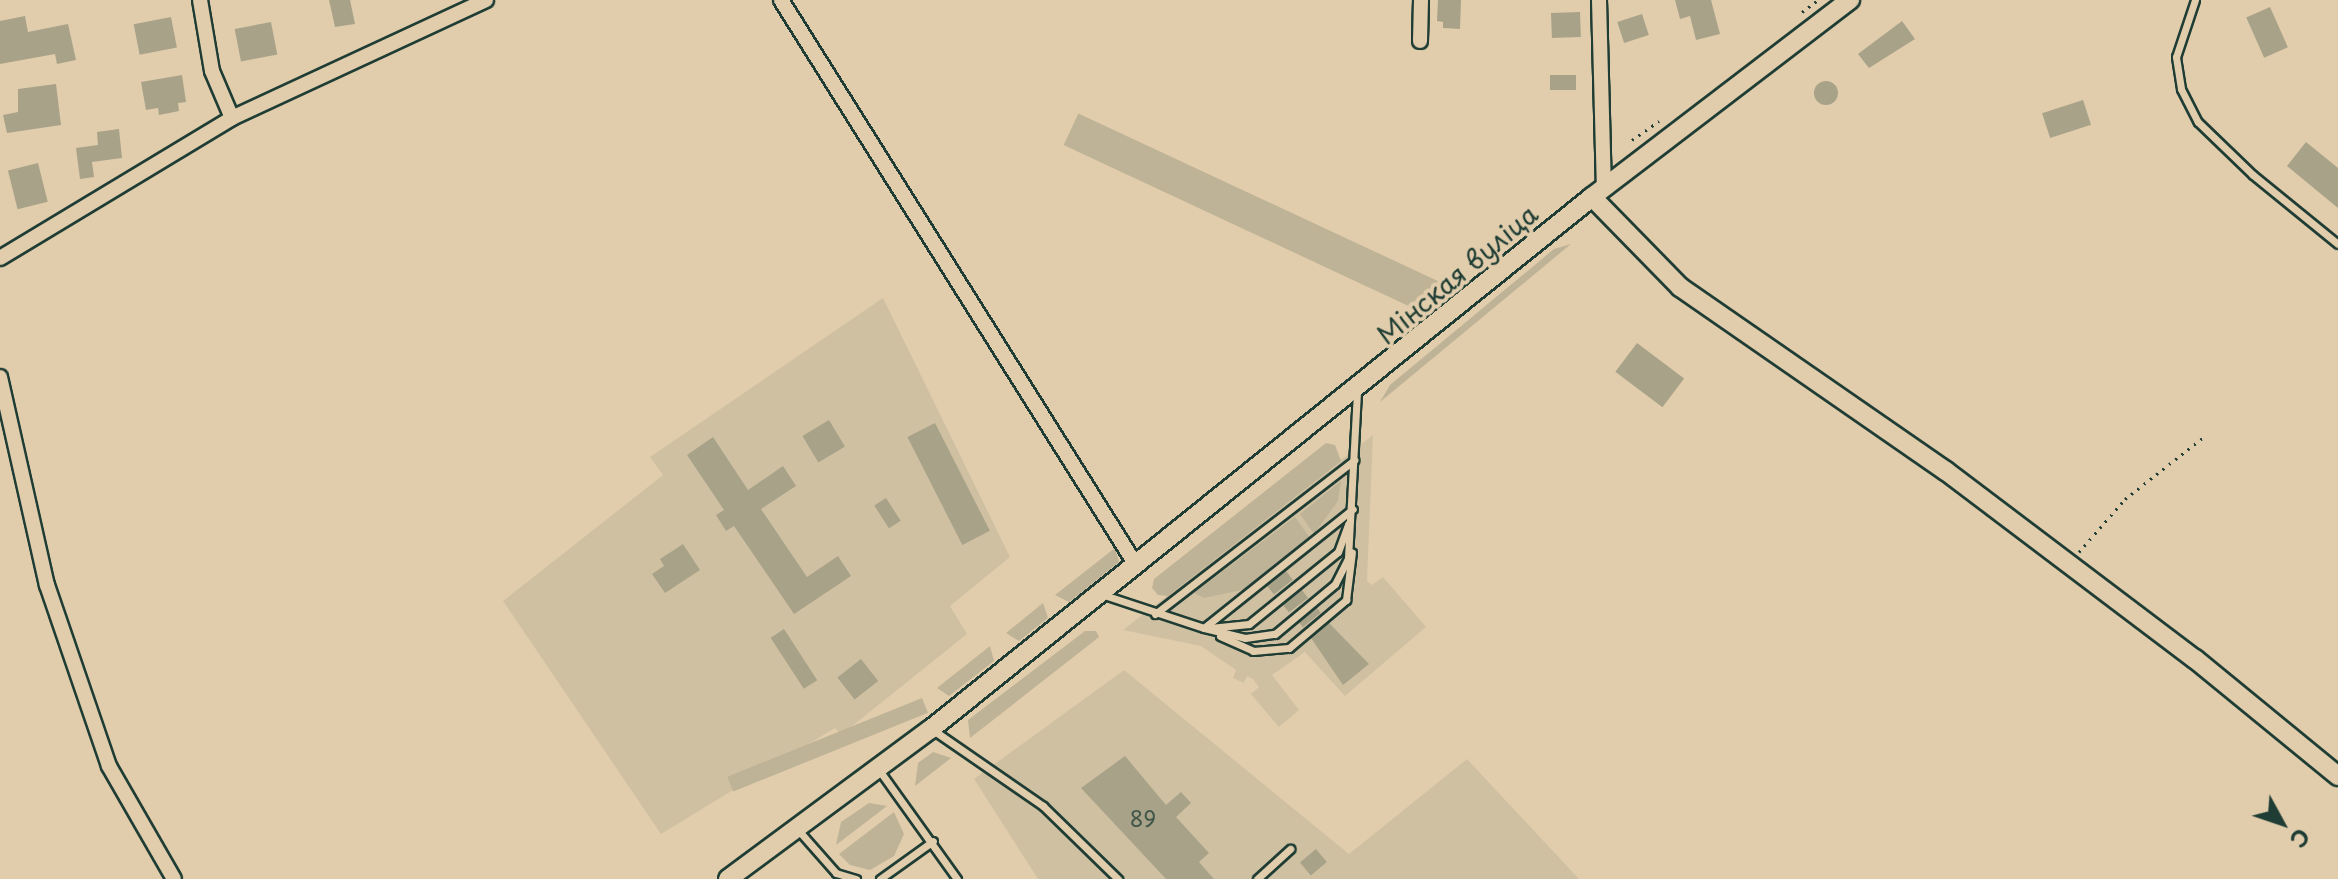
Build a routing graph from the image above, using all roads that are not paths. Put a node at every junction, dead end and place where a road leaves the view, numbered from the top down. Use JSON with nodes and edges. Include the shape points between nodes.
{"nodes":[{"id":1,"x":200,"y":0,"type":"edge"},
{"id":2,"x":486,"y":0,"type":"edge"},
{"id":3,"x":781,"y":0,"type":"edge"},
{"id":4,"x":1421,"y":0,"type":"edge"},
{"id":5,"x":1599,"y":0,"type":"edge"},
{"id":6,"x":1850,"y":0,"type":"edge"},
{"id":7,"x":2195,"y":0,"type":"edge"},
{"id":8,"x":463,"y":4,"type":"edge"},
{"id":9,"x":1420,"y":41,"type":"dead end"},
{"id":10,"x":232,"y":118,"type":"junction"},
{"id":11,"x":1598,"y":192,"type":"junction"},
{"id":12,"x":2338,"y":244,"type":"edge"},
{"id":13,"x":0,"y":258,"type":"edge"},
{"id":14,"x":0,"y":377,"type":"edge"},
{"id":15,"x":1357,"y":391,"type":"junction"},
{"id":16,"x":1354,"y":460,"type":"junction"},
{"id":17,"x":1353,"y":509,"type":"junction"},
{"id":18,"x":1136,"y":565,"type":"junction"},
{"id":19,"x":1101,"y":594,"type":"junction"},
{"id":20,"x":1155,"y":614,"type":"junction"},
{"id":21,"x":1204,"y":628,"type":"junction"},
{"id":22,"x":931,"y":729,"type":"junction"},
{"id":23,"x":878,"y":769,"type":"junction"},
{"id":24,"x":2338,"y":776,"type":"edge"},
{"id":25,"x":799,"y":831,"type":"junction"},
{"id":26,"x":933,"y":841,"type":"junction"},
{"id":27,"x":1290,"y":849,"type":"dead end"},
{"id":28,"x":174,"y":879,"type":"edge"},
{"id":29,"x":728,"y":879,"type":"edge"},
{"id":30,"x":856,"y":879,"type":"edge"},
{"id":31,"x":880,"y":879,"type":"edge"},
{"id":32,"x":957,"y":879,"type":"edge"},
{"id":33,"x":1118,"y":879,"type":"edge"},
{"id":34,"x":1257,"y":879,"type":"edge"}],
"edges":[{"from":1,"to":10,"type":"street","via":[[212,71]]},
{"from":2,"to":8,"type":"street"},
{"from":3,"to":18,"type":"street"},
{"from":4,"to":9,"type":"street"},
{"from":5,"to":11,"type":"street"},
{"from":6,"to":11,"type":"street","name":"Мінская вуліца"},
{"from":7,"to":12,"type":"lane","via":[[2176,57],[2181,89],[2198,122]]},
{"from":8,"to":10,"type":"street"},
{"from":10,"to":13,"type":"street"},
{"from":11,"to":15,"type":"street","name":"Мінская вуліца"},
{"from":11,"to":24,"type":"street","via":[[1680,287],[1946,471],[2195,659]]},
{"from":14,"to":28,"type":"street","via":[[47,585],[109,766]]},
{"from":15,"to":16,"type":"lane"},
{"from":15,"to":18,"type":"street","name":"Мінская вуліца"},
{"from":16,"to":17,"type":"lane"},
{"from":16,"to":20,"type":"lane"},
{"from":17,"to":21,"type":"lane"},
{"from":17,"to":21,"type":"lane","via":[[1338,552],[1249,624]]},
{"from":17,"to":21,"type":"lane","via":[[1348,558],[1335,584],[1275,634],[1245,638]]},
{"from":17,"to":21,"type":"lane","via":[[1346,600],[1289,648],[1253,651]]},
{"from":18,"to":19,"type":"street","name":"Мінская вуліца"},
{"from":19,"to":20,"type":"lane"},
{"from":19,"to":22,"type":"street","name":"Мінская вуліца"},
{"from":20,"to":21,"type":"lane"},
{"from":22,"to":23,"type":"street","name":"Мінская вуліца"},
{"from":22,"to":33,"type":"lane","via":[[1043,806]]},
{"from":23,"to":25,"type":"street","name":"Мінская вуліца"},
{"from":23,"to":26,"type":"lane"},
{"from":25,"to":29,"type":"street","name":"Мінская вуліца"},
{"from":25,"to":30,"type":"lane","via":[[836,873]]},
{"from":26,"to":31,"type":"lane"},
{"from":26,"to":32,"type":"lane"},
{"from":27,"to":34,"type":"lane"}]}
